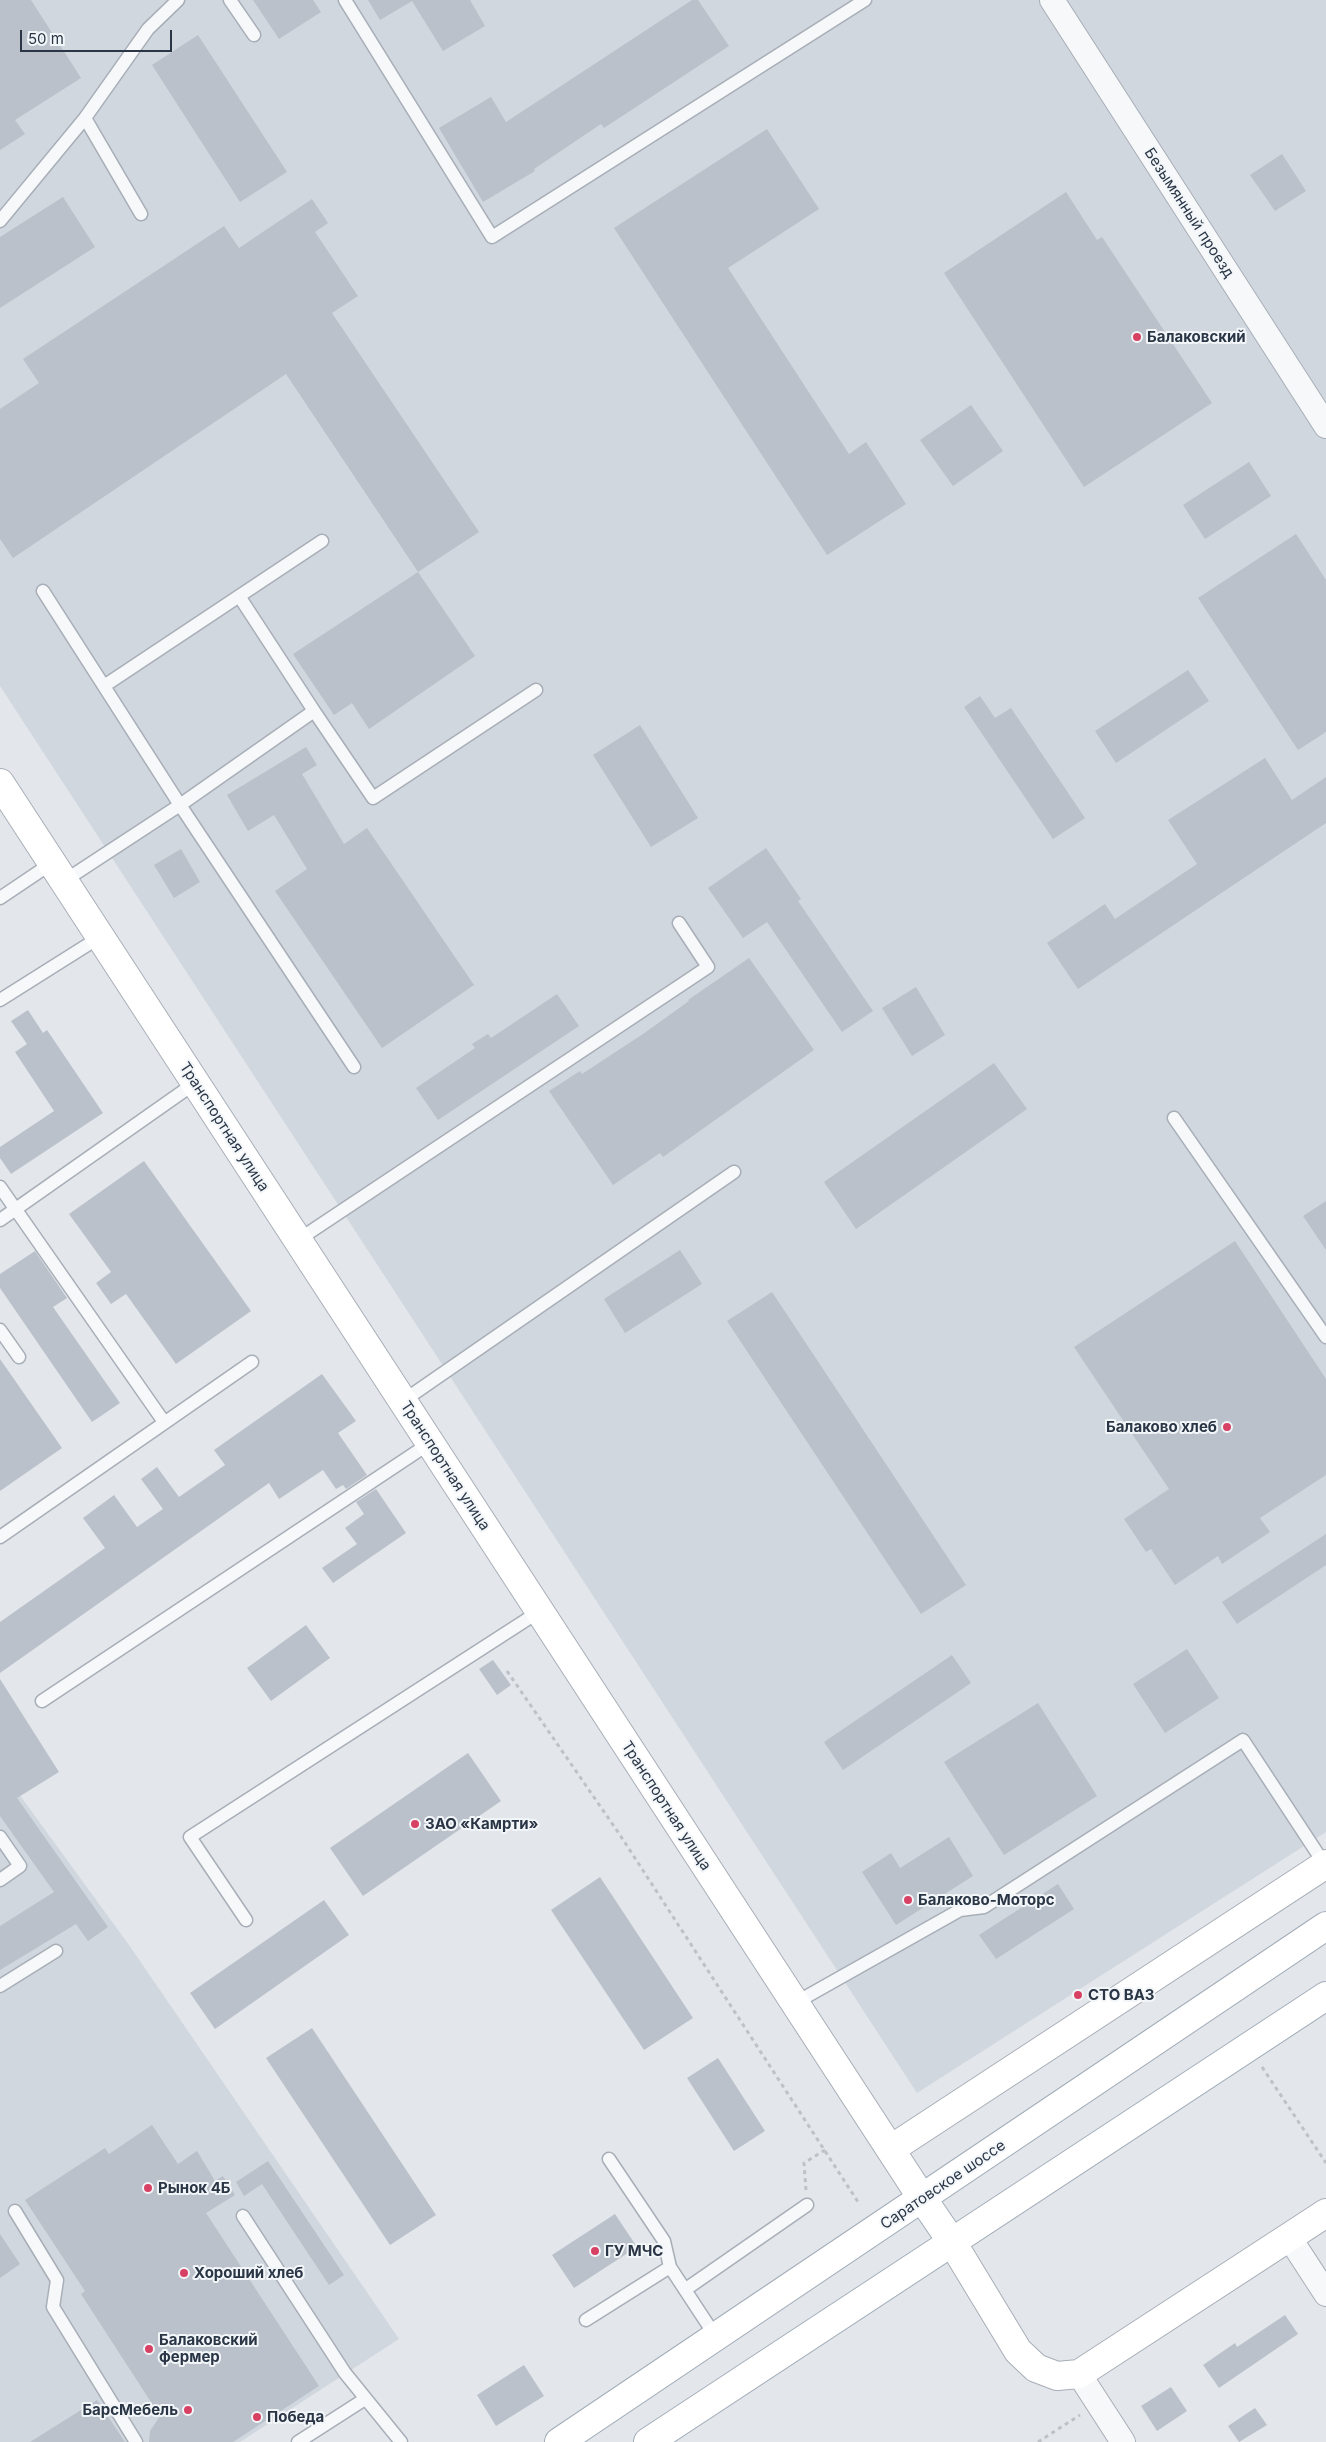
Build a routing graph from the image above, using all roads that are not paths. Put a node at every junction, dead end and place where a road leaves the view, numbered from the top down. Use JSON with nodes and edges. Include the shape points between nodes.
{"nodes":[{"id":1,"x":178,"y":0,"type":"edge"},
{"id":2,"x":230,"y":0,"type":"edge"},
{"id":3,"x":345,"y":0,"type":"edge"},
{"id":4,"x":865,"y":0,"type":"edge"},
{"id":5,"x":1052,"y":0,"type":"edge"},
{"id":6,"x":254,"y":35,"type":"dead end"},
{"id":7,"x":85,"y":118,"type":"junction"},
{"id":8,"x":141,"y":214,"type":"dead end"},
{"id":9,"x":0,"y":221,"type":"edge"},
{"id":10,"x":1326,"y":426,"type":"edge"},
{"id":11,"x":322,"y":541,"type":"dead end"},
{"id":12,"x":43,"y":591,"type":"dead end"},
{"id":13,"x":239,"y":596,"type":"junction"},
{"id":14,"x":104,"y":686,"type":"junction"},
{"id":15,"x":536,"y":690,"type":"dead end"},
{"id":16,"x":314,"y":711,"type":"junction"},
{"id":17,"x":0,"y":783,"type":"edge"},
{"id":18,"x":180,"y":806,"type":"junction"},
{"id":19,"x":58,"y":872,"type":"junction"},
{"id":20,"x":0,"y":898,"type":"edge"},
{"id":21,"x":678,"y":923,"type":"dead end"},
{"id":22,"x":100,"y":937,"type":"junction"},
{"id":23,"x":0,"y":1000,"type":"edge"},
{"id":24,"x":354,"y":1067,"type":"dead end"},
{"id":25,"x":195,"y":1084,"type":"junction"},
{"id":26,"x":1174,"y":1118,"type":"dead end"},
{"id":27,"x":734,"y":1172,"type":"dead end"},
{"id":28,"x":0,"y":1187,"type":"edge"},
{"id":29,"x":15,"y":1209,"type":"junction"},
{"id":30,"x":0,"y":1220,"type":"edge"},
{"id":31,"x":298,"y":1240,"type":"junction"},
{"id":32,"x":0,"y":1330,"type":"edge"},
{"id":33,"x":1326,"y":1337,"type":"edge"},
{"id":34,"x":19,"y":1357,"type":"dead end"},
{"id":35,"x":252,"y":1362,"type":"dead end"},
{"id":36,"x":403,"y":1401,"type":"junction"},
{"id":37,"x":164,"y":1422,"type":"junction"},
{"id":38,"x":430,"y":1443,"type":"junction"},
{"id":39,"x":0,"y":1537,"type":"edge"},
{"id":40,"x":540,"y":1611,"type":"junction"},
{"id":41,"x":42,"y":1701,"type":"dead end"},
{"id":42,"x":0,"y":1838,"type":"edge"},
{"id":43,"x":1325,"y":1864,"type":"edge"},
{"id":44,"x":0,"y":1880,"type":"edge"},
{"id":45,"x":246,"y":1920,"type":"dead end"},
{"id":46,"x":1326,"y":1926,"type":"edge"},
{"id":47,"x":56,"y":1951,"type":"dead end"},
{"id":48,"x":0,"y":1986,"type":"edge"},
{"id":49,"x":1326,"y":1996,"type":"edge"},
{"id":50,"x":795,"y":2004,"type":"junction"},
{"id":51,"x":891,"y":2150,"type":"junction"},
{"id":52,"x":609,"y":2159,"type":"dead end"},
{"id":53,"x":922,"y":2198,"type":"junction"},
{"id":54,"x":807,"y":2205,"type":"road end"},
{"id":55,"x":15,"y":2211,"type":"dead end"},
{"id":56,"x":1326,"y":2213,"type":"edge"},
{"id":57,"x":243,"y":2216,"type":"dead end"},
{"id":58,"x":1289,"y":2237,"type":"junction"},
{"id":59,"x":952,"y":2242,"type":"junction"},
{"id":60,"x":670,"y":2267,"type":"junction"},
{"id":61,"x":686,"y":2289,"type":"junction"},
{"id":62,"x":1326,"y":2294,"type":"edge"},
{"id":63,"x":586,"y":2320,"type":"dead end"},
{"id":64,"x":716,"y":2336,"type":"junction"},
{"id":65,"x":1079,"y":2374,"type":"junction"},
{"id":66,"x":365,"y":2399,"type":"junction"},
{"id":67,"x":136,"y":2442,"type":"edge"},
{"id":68,"x":298,"y":2442,"type":"edge"},
{"id":69,"x":401,"y":2442,"type":"edge"},
{"id":70,"x":559,"y":2442,"type":"edge"},
{"id":71,"x":648,"y":2442,"type":"edge"},
{"id":72,"x":1123,"y":2442,"type":"edge"}],
"edges":[{"from":1,"to":7,"type":"lane","via":[[148,29]]},
{"from":2,"to":6,"type":"lane"},
{"from":3,"to":4,"type":"lane","via":[[492,237]]},
{"from":5,"to":10,"type":"street","name":"Безымянный проезд"},
{"from":7,"to":8,"type":"lane"},
{"from":7,"to":9,"type":"lane"},
{"from":11,"to":13,"type":"lane"},
{"from":12,"to":14,"type":"lane"},
{"from":13,"to":14,"type":"lane"},
{"from":13,"to":16,"type":"lane"},
{"from":14,"to":18,"type":"lane"},
{"from":15,"to":16,"type":"lane","via":[[373,798]]},
{"from":16,"to":18,"type":"lane"},
{"from":17,"to":19,"type":"main road","name":"Транспортная улица"},
{"from":18,"to":19,"type":"lane"},
{"from":18,"to":24,"type":"lane"},
{"from":19,"to":20,"type":"lane"},
{"from":19,"to":22,"type":"main road","name":"Транспортная улица"},
{"from":21,"to":31,"type":"lane","via":[[708,967]]},
{"from":22,"to":23,"type":"lane"},
{"from":22,"to":25,"type":"main road","name":"Транспортная улица"},
{"from":25,"to":29,"type":"lane"},
{"from":25,"to":31,"type":"main road","name":"Транспортная улица"},
{"from":26,"to":33,"type":"lane"},
{"from":27,"to":36,"type":"lane"},
{"from":28,"to":29,"type":"lane"},
{"from":29,"to":30,"type":"lane"},
{"from":29,"to":37,"type":"lane"},
{"from":31,"to":36,"type":"main road","name":"Транспортная улица"},
{"from":32,"to":34,"type":"lane"},
{"from":35,"to":37,"type":"lane"},
{"from":36,"to":38,"type":"main road","name":"Транспортная улица"},
{"from":37,"to":39,"type":"lane"},
{"from":38,"to":40,"type":"main road","name":"Транспортная улица"},
{"from":38,"to":41,"type":"lane"},
{"from":40,"to":45,"type":"lane","via":[[190,1837]]},
{"from":40,"to":50,"type":"main road","name":"Транспортная улица"},
{"from":42,"to":44,"type":"lane","via":[[20,1866]]},
{"from":43,"to":50,"type":"lane","via":[[1242,1740],[984,1907],[960,1910]]},
{"from":43,"to":51,"type":"main road"},
{"from":46,"to":53,"type":"main road","name":"Саратовское шоссе"},
{"from":47,"to":48,"type":"lane"},
{"from":49,"to":59,"type":"main road"},
{"from":50,"to":51,"type":"main road","name":"Транспортная улица"},
{"from":51,"to":53,"type":"main road","name":"Транспортная улица"},
{"from":52,"to":60,"type":"lane","via":[[664,2241]]},
{"from":53,"to":59,"type":"main road","name":"Транспортная улица"},
{"from":53,"to":64,"type":"main road","name":"Саратовское шоссе"},
{"from":54,"to":61,"type":"lane"},
{"from":55,"to":67,"type":"lane","via":[[57,2280],[53,2307]]},
{"from":56,"to":58,"type":"main road"},
{"from":57,"to":66,"type":"lane"},
{"from":58,"to":62,"type":"street"},
{"from":58,"to":65,"type":"main road"},
{"from":59,"to":65,"type":"main road","name":"Транспортная улица","via":[[1018,2351],[1036,2368],[1057,2376]]},
{"from":59,"to":71,"type":"main road"},
{"from":60,"to":61,"type":"lane"},
{"from":60,"to":63,"type":"lane"},
{"from":61,"to":64,"type":"lane"},
{"from":64,"to":70,"type":"main road","name":"Саратовское шоссе"},
{"from":65,"to":72,"type":"street"},
{"from":66,"to":68,"type":"lane"},
{"from":66,"to":69,"type":"lane"}]}
